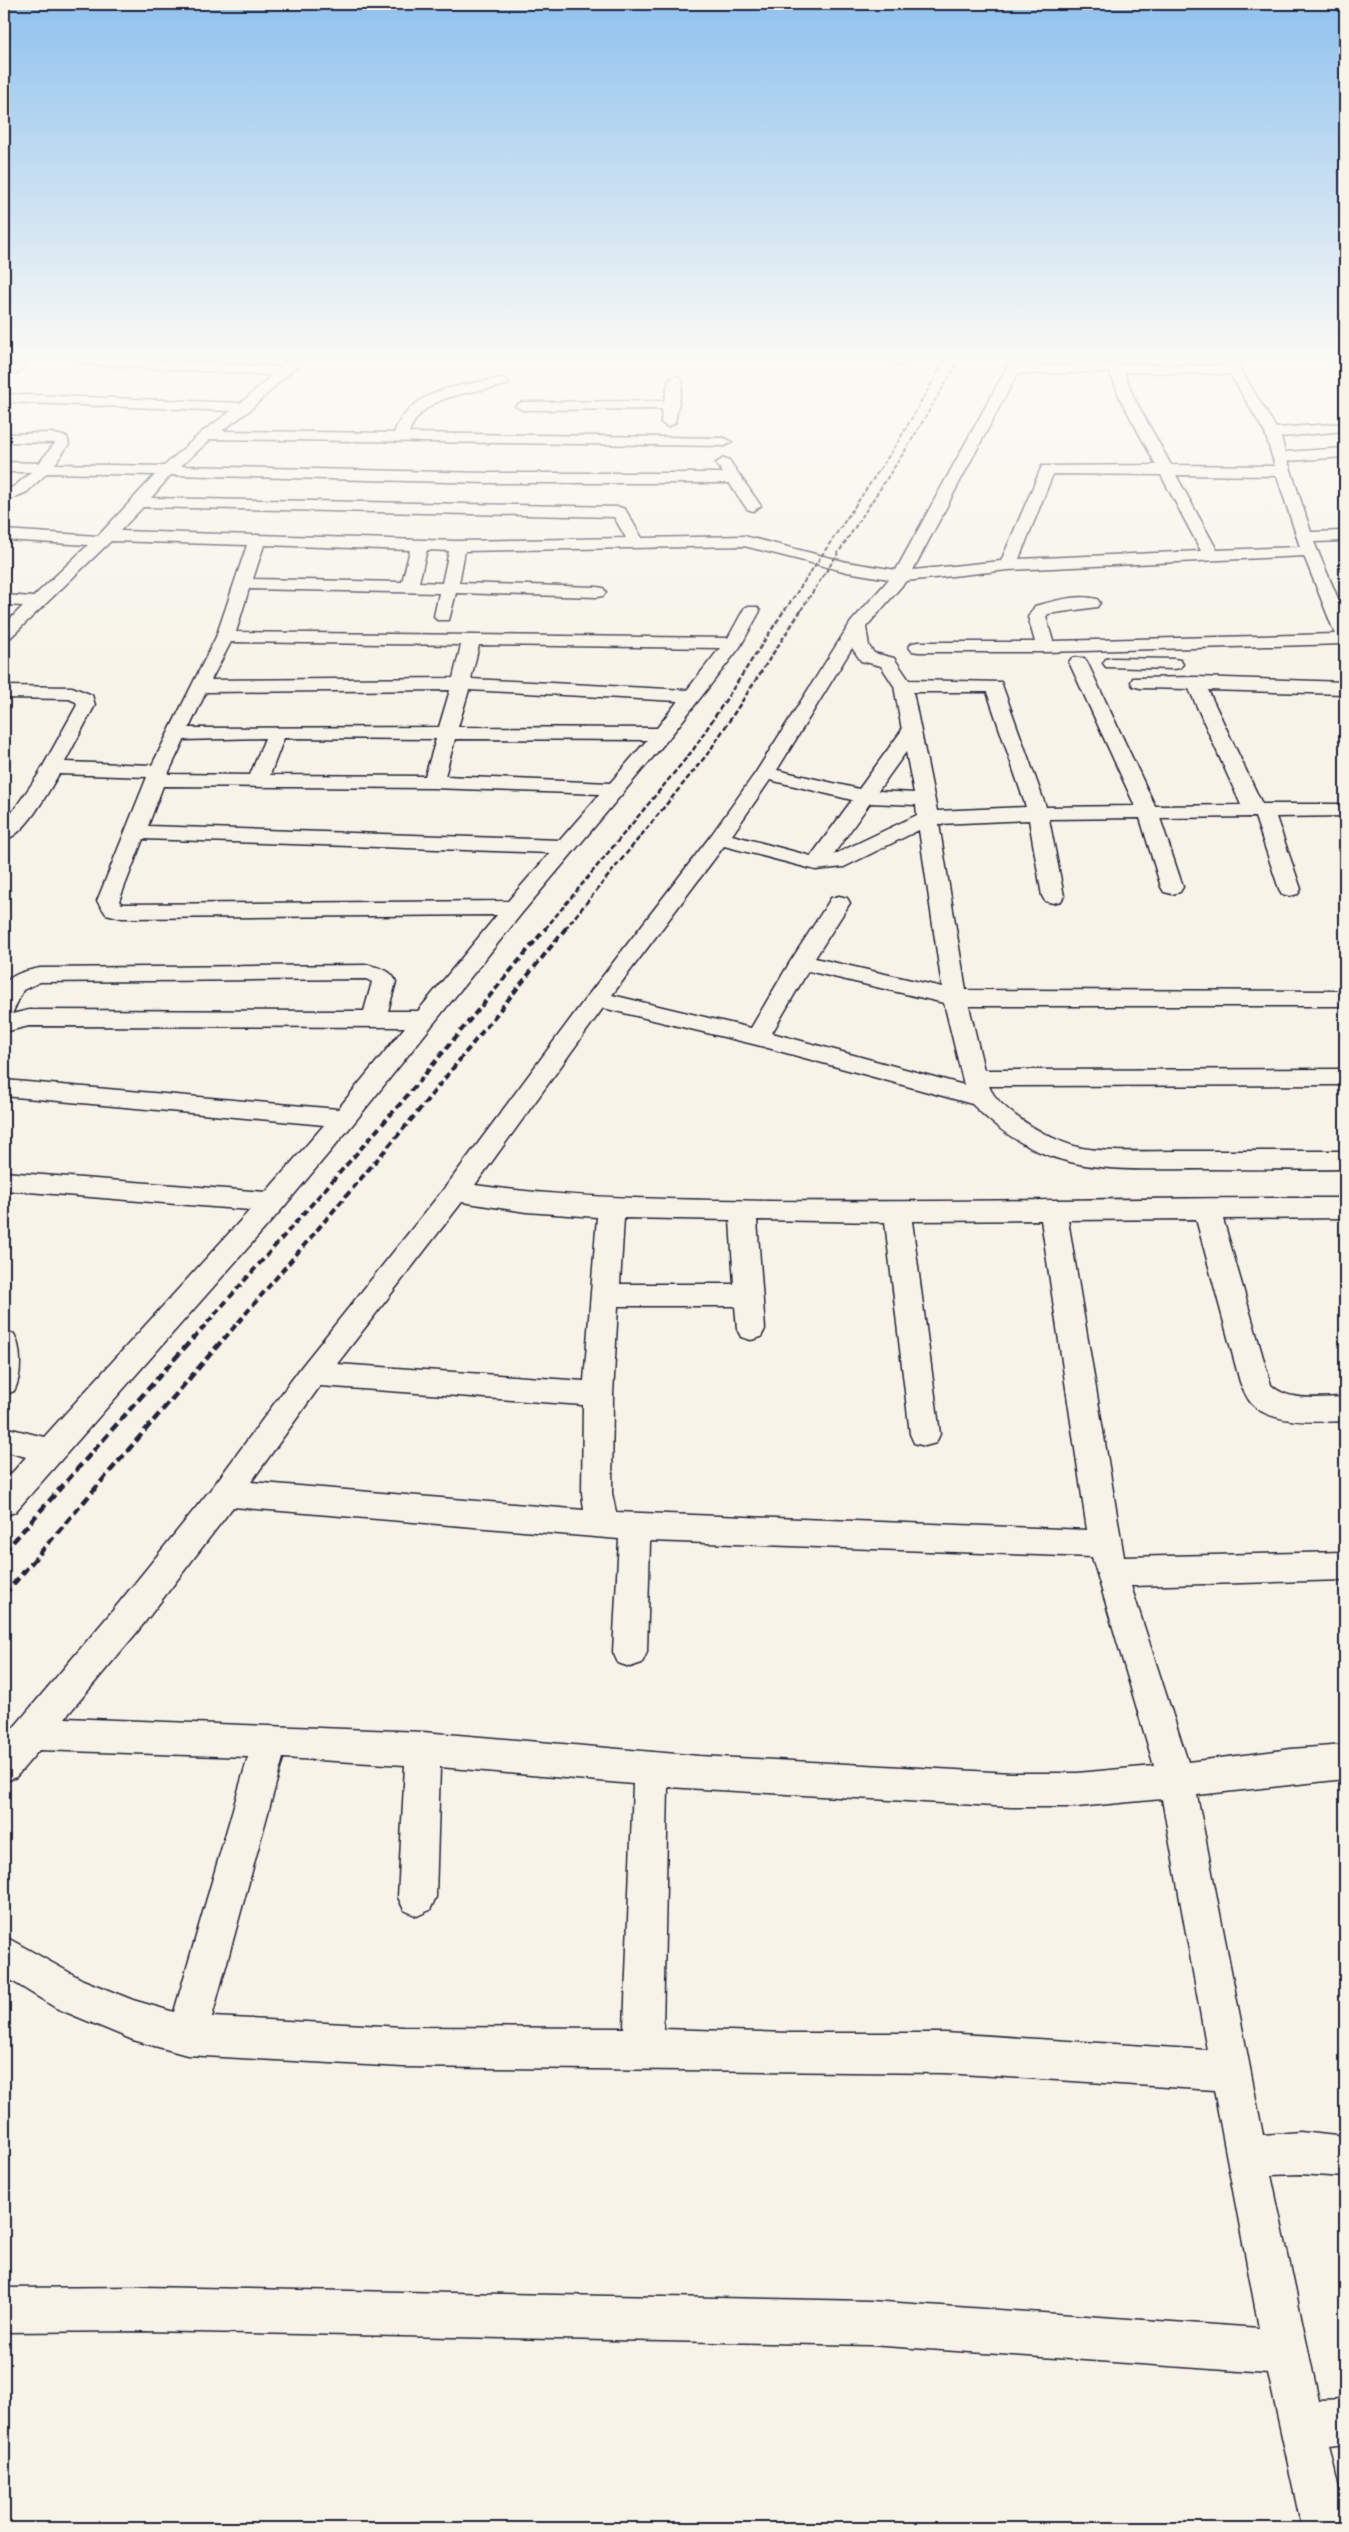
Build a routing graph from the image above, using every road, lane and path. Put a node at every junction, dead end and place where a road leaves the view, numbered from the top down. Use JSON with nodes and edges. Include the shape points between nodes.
{"nodes":[{"id":1,"x":32,"y":478,"type":"edge"},
{"id":2,"x":160,"y":478,"type":"edge"},
{"id":3,"x":362,"y":478,"type":"edge"},
{"id":4,"x":733,"y":478,"type":"edge"},
{"id":5,"x":954,"y":478,"type":"edge"},
{"id":6,"x":1043,"y":478,"type":"edge"},
{"id":7,"x":1170,"y":478,"type":"edge"},
{"id":8,"x":1287,"y":478,"type":"edge"},
{"id":9,"x":4,"y":496,"type":"edge"},
{"id":10,"x":136,"y":502,"type":"junction"},
{"id":11,"x":349,"y":505,"type":"junction"},
{"id":12,"x":752,"y":506,"type":"dead end"},
{"id":13,"x":4,"y":535,"type":"edge"},
{"id":14,"x":1345,"y":536,"type":"edge"},
{"id":15,"x":105,"y":538,"type":"junction"},
{"id":16,"x":257,"y":541,"type":"junction"},
{"id":17,"x":337,"y":543,"type":"junction"},
{"id":18,"x":637,"y":543,"type":"junction"},
{"id":19,"x":420,"y":544,"type":"junction"},
{"id":20,"x":1307,"y":544,"type":"junction"},
{"id":21,"x":458,"y":546,"type":"junction"},
{"id":22,"x":1211,"y":554,"type":"junction"},
{"id":23,"x":1008,"y":565,"type":"junction"},
{"id":24,"x":901,"y":576,"type":"junction"},
{"id":25,"x":242,"y":584,"type":"junction"},
{"id":26,"x":409,"y":587,"type":"junction"},
{"id":27,"x":449,"y":589,"type":"junction"},
{"id":28,"x":596,"y":592,"type":"dead end"},
{"id":29,"x":4,"y":600,"type":"edge"},
{"id":30,"x":37,"y":602,"type":"junction"},
{"id":31,"x":1091,"y":603,"type":"dead end"},
{"id":32,"x":751,"y":611,"type":"dead end"},
{"id":33,"x":443,"y":616,"type":"dead end"},
{"id":34,"x":857,"y":626,"type":"junction"},
{"id":35,"x":4,"y":634,"type":"edge"},
{"id":36,"x":225,"y":637,"type":"junction"},
{"id":37,"x":1345,"y":638,"type":"edge"},
{"id":38,"x":471,"y":640,"type":"junction"},
{"id":39,"x":734,"y":643,"type":"junction"},
{"id":40,"x":918,"y":647,"type":"dead end"},
{"id":41,"x":1046,"y":647,"type":"junction"},
{"id":42,"x":888,"y":662,"type":"junction"},
{"id":43,"x":1078,"y":662,"type":"junction"},
{"id":44,"x":1126,"y":663,"type":"junction"},
{"id":45,"x":1174,"y":664,"type":"dead end"},
{"id":46,"x":1196,"y":683,"type":"junction"},
{"id":47,"x":461,"y":684,"type":"junction"},
{"id":48,"x":199,"y":686,"type":"junction"},
{"id":49,"x":903,"y":686,"type":"junction"},
{"id":50,"x":1345,"y":688,"type":"edge"},
{"id":51,"x":4,"y":692,"type":"edge"},
{"id":52,"x":690,"y":696,"type":"junction"},
{"id":53,"x":911,"y":731,"type":"junction"},
{"id":54,"x":277,"y":732,"type":"junction"},
{"id":55,"x":178,"y":734,"type":"junction"},
{"id":56,"x":447,"y":734,"type":"junction"},
{"id":57,"x":662,"y":734,"type":"junction"},
{"id":58,"x":52,"y":768,"type":"junction"},
{"id":59,"x":765,"y":773,"type":"junction"},
{"id":60,"x":157,"y":775,"type":"junction"},
{"id":61,"x":258,"y":781,"type":"junction"},
{"id":62,"x":432,"y":782,"type":"junction"},
{"id":63,"x":616,"y":789,"type":"junction"},
{"id":64,"x":865,"y":797,"type":"junction"},
{"id":65,"x":926,"y":809,"type":"junction"},
{"id":66,"x":1259,"y":810,"type":"junction"},
{"id":67,"x":1345,"y":810,"type":"edge"},
{"id":68,"x":1148,"y":812,"type":"junction"},
{"id":69,"x":1038,"y":813,"type":"junction"},
{"id":70,"x":135,"y":832,"type":"junction"},
{"id":71,"x":4,"y":834,"type":"edge"},
{"id":72,"x":719,"y":838,"type":"junction"},
{"id":73,"x":567,"y":847,"type":"junction"},
{"id":74,"x":816,"y":864,"type":"junction"},
{"id":75,"x":1172,"y":887,"type":"dead end"},
{"id":76,"x":1290,"y":889,"type":"dead end"},
{"id":77,"x":1053,"y":896,"type":"dead end"},
{"id":78,"x":839,"y":903,"type":"dead end"},
{"id":79,"x":514,"y":908,"type":"junction"},
{"id":80,"x":801,"y":962,"type":"junction"},
{"id":81,"x":955,"y":998,"type":"junction"},
{"id":82,"x":1345,"y":998,"type":"edge"},
{"id":83,"x":597,"y":999,"type":"junction"},
{"id":84,"x":4,"y":1009,"type":"edge"},
{"id":85,"x":374,"y":1018,"type":"junction"},
{"id":86,"x":425,"y":1019,"type":"junction"},
{"id":87,"x":4,"y":1024,"type":"edge"},
{"id":88,"x":758,"y":1037,"type":"junction"},
{"id":89,"x":1345,"y":1077,"type":"edge"},
{"id":90,"x":4,"y":1088,"type":"edge"},
{"id":91,"x":977,"y":1088,"type":"junction"},
{"id":92,"x":344,"y":1118,"type":"junction"},
{"id":93,"x":1345,"y":1160,"type":"edge"},
{"id":94,"x":4,"y":1181,"type":"edge"},
{"id":95,"x":456,"y":1192,"type":"junction"},
{"id":96,"x":273,"y":1202,"type":"junction"},
{"id":97,"x":611,"y":1208,"type":"junction"},
{"id":98,"x":1345,"y":1208,"type":"edge"},
{"id":99,"x":743,"y":1210,"type":"junction"},
{"id":100,"x":1207,"y":1210,"type":"junction"},
{"id":101,"x":1053,"y":1211,"type":"junction"},
{"id":102,"x":897,"y":1212,"type":"junction"},
{"id":103,"x":605,"y":1295,"type":"junction"},
{"id":104,"x":750,"y":1295,"type":"junction"},
{"id":105,"x":751,"y":1329,"type":"dead end"},
{"id":106,"x":4,"y":1342,"type":"edge"},
{"id":107,"x":312,"y":1374,"type":"junction"},
{"id":108,"x":4,"y":1383,"type":"edge"},
{"id":109,"x":598,"y":1394,"type":"junction"},
{"id":110,"x":1345,"y":1409,"type":"edge"},
{"id":111,"x":925,"y":1434,"type":"dead end"},
{"id":112,"x":4,"y":1439,"type":"edge"},
{"id":113,"x":50,"y":1451,"type":"junction"},
{"id":114,"x":226,"y":1493,"type":"junction"},
{"id":115,"x":4,"y":1502,"type":"edge"},
{"id":116,"x":602,"y":1525,"type":"junction"},
{"id":117,"x":635,"y":1526,"type":"junction"},
{"id":118,"x":1108,"y":1558,"type":"junction"},
{"id":119,"x":1345,"y":1566,"type":"edge"},
{"id":120,"x":630,"y":1652,"type":"dead end"},
{"id":121,"x":29,"y":1733,"type":"junction"},
{"id":122,"x":270,"y":1741,"type":"junction"},
{"id":123,"x":422,"y":1750,"type":"junction"},
{"id":124,"x":1345,"y":1762,"type":"edge"},
{"id":125,"x":4,"y":1765,"type":"edge"},
{"id":126,"x":651,"y":1770,"type":"junction"},
{"id":127,"x":1176,"y":1780,"type":"junction"},
{"id":128,"x":416,"y":1897,"type":"dead end"},
{"id":129,"x":4,"y":1955,"type":"edge"},
{"id":130,"x":187,"y":2035,"type":"junction"},
{"id":131,"x":643,"y":2048,"type":"junction"},
{"id":132,"x":1229,"y":2071,"type":"junction"},
{"id":133,"x":1247,"y":2156,"type":"junction"},
{"id":134,"x":1345,"y":2157,"type":"edge"},
{"id":135,"x":4,"y":2310,"type":"edge"},
{"id":136,"x":1286,"y":2352,"type":"junction"},
{"id":137,"x":1345,"y":2422,"type":"edge"},
{"id":138,"x":1301,"y":2425,"type":"junction"},
{"id":139,"x":1326,"y":2528,"type":"edge"}],
"edges":[{"from":1,"to":9,"type":"street","via":[[19,490]]},
{"from":2,"to":10,"type":"street"},
{"from":3,"to":11,"type":"street"},
{"from":4,"to":12,"type":"street"},
{"from":5,"to":24,"type":"street"},
{"from":6,"to":23,"type":"street"},
{"from":7,"to":22,"type":"street"},
{"from":8,"to":20,"type":"street"},
{"from":10,"to":11,"type":"street"},
{"from":10,"to":15,"type":"street"},
{"from":11,"to":17,"type":"street"},
{"from":11,"to":18,"type":"street","via":[[619,512]]},
{"from":13,"to":15,"type":"street"},
{"from":14,"to":20,"type":"street"},
{"from":15,"to":16,"type":"street"},
{"from":15,"to":30,"type":"street"},
{"from":16,"to":17,"type":"street"},
{"from":16,"to":25,"type":"street"},
{"from":17,"to":19,"type":"street"},
{"from":18,"to":21,"type":"street"},
{"from":18,"to":24,"type":"street","via":[[744,541],[831,563]]},
{"from":19,"to":21,"type":"street"},
{"from":19,"to":26,"type":"street"},
{"from":20,"to":22,"type":"street"},
{"from":20,"to":37,"type":"street"},
{"from":21,"to":27,"type":"street"},
{"from":22,"to":23,"type":"street"},
{"from":23,"to":24,"type":"street"},
{"from":24,"to":34,"type":"street"},
{"from":25,"to":26,"type":"street"},
{"from":25,"to":36,"type":"street"},
{"from":26,"to":27,"type":"street"},
{"from":27,"to":28,"type":"street"},
{"from":27,"to":33,"type":"street"},
{"from":29,"to":30,"type":"street"},
{"from":30,"to":35,"type":"street"},
{"from":31,"to":41,"type":"street","via":[[1060,604],[1041,610],[1037,617]]},
{"from":32,"to":39,"type":"street"},
{"from":34,"to":42,"type":"street","via":[[860,646],[867,657]]},
{"from":34,"to":59,"type":"street"},
{"from":36,"to":38,"type":"street"},
{"from":36,"to":48,"type":"street"},
{"from":37,"to":41,"type":"street"},
{"from":38,"to":39,"type":"street"},
{"from":38,"to":47,"type":"street"},
{"from":39,"to":52,"type":"street"},
{"from":40,"to":41,"type":"street"},
{"from":42,"to":43,"type":"street"},
{"from":42,"to":49,"type":"street"},
{"from":43,"to":44,"type":"street"},
{"from":43,"to":68,"type":"street"},
{"from":44,"to":45,"type":"street"},
{"from":44,"to":46,"type":"street","via":[[1133,682]]},
{"from":46,"to":50,"type":"street"},
{"from":46,"to":66,"type":"street"},
{"from":47,"to":48,"type":"street"},
{"from":47,"to":52,"type":"street"},
{"from":47,"to":56,"type":"street"},
{"from":48,"to":55,"type":"street"},
{"from":49,"to":53,"type":"street"},
{"from":49,"to":69,"type":"street","via":[[994,686]]},
{"from":51,"to":58,"type":"street","via":[[72,693],[85,699],[86,705],[72,735]]},
{"from":52,"to":57,"type":"street"},
{"from":53,"to":64,"type":"street"},
{"from":53,"to":65,"type":"street"},
{"from":54,"to":55,"type":"street"},
{"from":54,"to":56,"type":"street"},
{"from":54,"to":61,"type":"street"},
{"from":55,"to":60,"type":"street"},
{"from":56,"to":57,"type":"street"},
{"from":56,"to":62,"type":"street"},
{"from":57,"to":63,"type":"street"},
{"from":58,"to":60,"type":"street"},
{"from":58,"to":71,"type":"street","via":[[14,826]]},
{"from":59,"to":64,"type":"street"},
{"from":59,"to":72,"type":"street"},
{"from":60,"to":61,"type":"street"},
{"from":60,"to":70,"type":"street"},
{"from":61,"to":62,"type":"street"},
{"from":62,"to":63,"type":"street"},
{"from":63,"to":73,"type":"street"},
{"from":64,"to":65,"type":"street"},
{"from":64,"to":74,"type":"street"},
{"from":65,"to":69,"type":"street"},
{"from":65,"to":74,"type":"street","via":[[836,862]]},
{"from":65,"to":81,"type":"street"},
{"from":66,"to":67,"type":"street"},
{"from":66,"to":68,"type":"street"},
{"from":66,"to":76,"type":"street"},
{"from":68,"to":69,"type":"street"},
{"from":68,"to":75,"type":"street"},
{"from":69,"to":77,"type":"street"},
{"from":70,"to":73,"type":"street"},
{"from":70,"to":79,"type":"street","via":[[108,901],[114,909],[122,911]]},
{"from":72,"to":74,"type":"street"},
{"from":72,"to":83,"type":"street"},
{"from":73,"to":79,"type":"street"},
{"from":78,"to":80,"type":"street"},
{"from":79,"to":86,"type":"street"},
{"from":80,"to":81,"type":"street"},
{"from":80,"to":88,"type":"street"},
{"from":81,"to":82,"type":"street"},
{"from":81,"to":91,"type":"street"},
{"from":83,"to":88,"type":"street"},
{"from":83,"to":95,"type":"street"},
{"from":84,"to":85,"type":"street","via":[[11,988],[18,981],[40,975],[369,972],[378,974],[384,982]]},
{"from":85,"to":86,"type":"street"},
{"from":85,"to":87,"type":"street","via":[[29,1018]]},
{"from":86,"to":92,"type":"street"},
{"from":88,"to":91,"type":"street"},
{"from":89,"to":91,"type":"street"},
{"from":90,"to":92,"type":"street"},
{"from":91,"to":93,"type":"street","via":[[995,1112],[1031,1138],[1082,1156],[1122,1160]]},
{"from":92,"to":96,"type":"street"},
{"from":94,"to":96,"type":"street"},
{"from":95,"to":97,"type":"street","via":[[526,1202]]},
{"from":95,"to":107,"type":"street"},
{"from":96,"to":113,"type":"street"},
{"from":97,"to":99,"type":"street"},
{"from":97,"to":103,"type":"street"},
{"from":98,"to":100,"type":"street"},
{"from":99,"to":102,"type":"street"},
{"from":99,"to":104,"type":"street"},
{"from":100,"to":101,"type":"street"},
{"from":100,"to":110,"type":"street","via":[[1255,1382],[1263,1396],[1286,1408]]},
{"from":101,"to":102,"type":"street"},
{"from":101,"to":118,"type":"street"},
{"from":102,"to":111,"type":"street"},
{"from":103,"to":104,"type":"street"},
{"from":103,"to":109,"type":"street"},
{"from":104,"to":105,"type":"street"},
{"from":106,"to":108,"type":"street"},
{"from":107,"to":109,"type":"street"},
{"from":107,"to":114,"type":"street"},
{"from":109,"to":116,"type":"street","via":[[597,1493]]},
{"from":112,"to":113,"type":"street"},
{"from":113,"to":115,"type":"street"},
{"from":114,"to":116,"type":"street"},
{"from":114,"to":121,"type":"street","via":[[126,1620]]},
{"from":116,"to":117,"type":"street"},
{"from":117,"to":118,"type":"street","via":[[990,1542]]},
{"from":117,"to":120,"type":"street"},
{"from":118,"to":119,"type":"street"},
{"from":118,"to":127,"type":"street"},
{"from":121,"to":122,"type":"street"},
{"from":121,"to":125,"type":"street"},
{"from":122,"to":123,"type":"street"},
{"from":122,"to":130,"type":"street"},
{"from":123,"to":126,"type":"street"},
{"from":123,"to":128,"type":"street"},
{"from":124,"to":127,"type":"street"},
{"from":126,"to":127,"type":"street","via":[[1011,1790],[1077,1790]]},
{"from":126,"to":131,"type":"street"},
{"from":127,"to":132,"type":"street"},
{"from":129,"to":130,"type":"street","via":[[70,1994],[133,2020]]},
{"from":130,"to":131,"type":"street","via":[[403,2047]]},
{"from":131,"to":132,"type":"street","via":[[790,2053],[945,2053]]},
{"from":132,"to":133,"type":"street"},
{"from":133,"to":134,"type":"street","via":[[1300,2153]]},
{"from":133,"to":136,"type":"street"},
{"from":135,"to":136,"type":"street","via":[[178,2310],[870,2323]]},
{"from":136,"to":138,"type":"street"},
{"from":137,"to":138,"type":"street"},
{"from":138,"to":139,"type":"street"}]}
